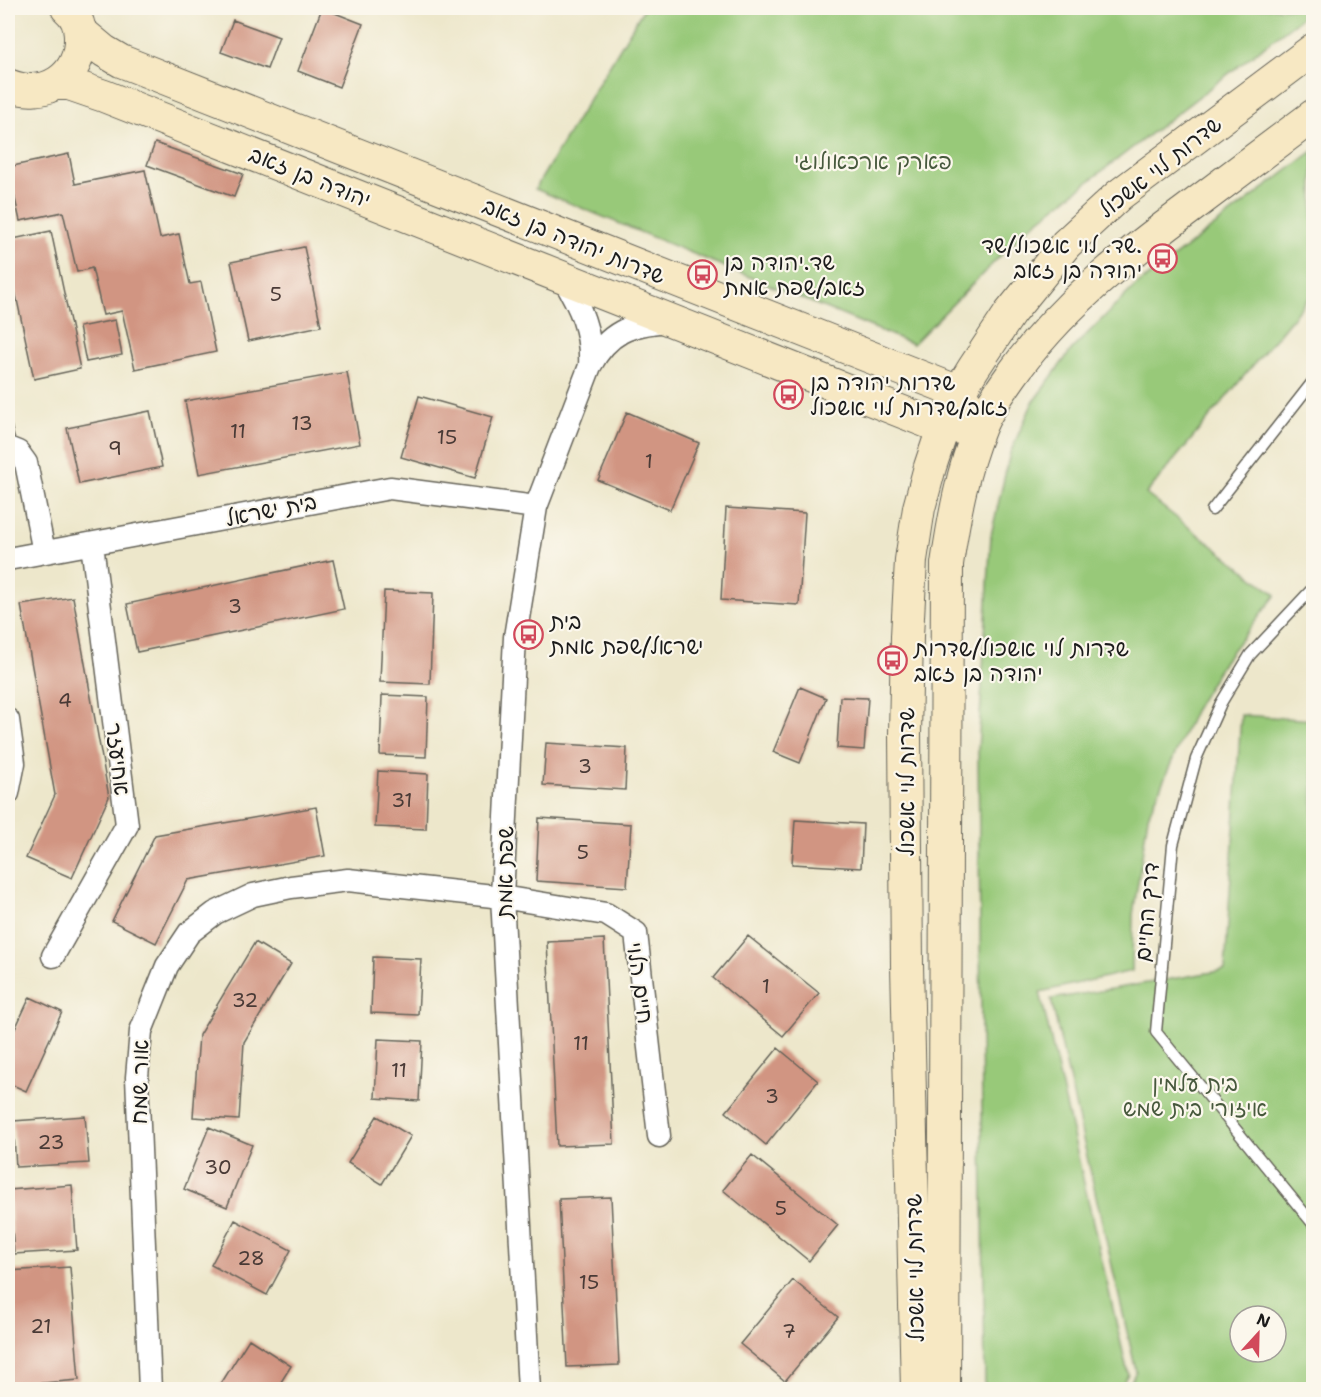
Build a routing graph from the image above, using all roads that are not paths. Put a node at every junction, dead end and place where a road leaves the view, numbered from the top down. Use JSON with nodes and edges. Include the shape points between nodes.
{"nodes":[{"id":1,"x":76,"y":17,"type":"edge"},
{"id":2,"x":1314,"y":49,"type":"edge"},
{"id":3,"x":8,"y":85,"type":"edge"},
{"id":4,"x":48,"y":86,"type":"junction"},
{"id":5,"x":8,"y":108,"type":"edge"},
{"id":6,"x":1314,"y":115,"type":"edge"},
{"id":7,"x":562,"y":278,"type":"junction"},
{"id":8,"x":671,"y":321,"type":"junction"},
{"id":9,"x":590,"y":366,"type":"junction"},
{"id":10,"x":1314,"y":380,"type":"edge"},
{"id":11,"x":959,"y":392,"type":"junction"},
{"id":12,"x":981,"y":425,"type":"junction"},
{"id":13,"x":943,"y":428,"type":"junction"},
{"id":14,"x":8,"y":448,"type":"edge"},
{"id":15,"x":536,"y":507,"type":"junction"},
{"id":16,"x":1212,"y":510,"type":"dead end"},
{"id":17,"x":92,"y":543,"type":"junction"},
{"id":18,"x":44,"y":552,"type":"junction"},
{"id":19,"x":8,"y":559,"type":"edge"},
{"id":20,"x":1314,"y":587,"type":"edge"},
{"id":21,"x":8,"y":720,"type":"edge"},
{"id":22,"x":8,"y":793,"type":"edge"},
{"id":23,"x":502,"y":897,"type":"junction"},
{"id":24,"x":52,"y":956,"type":"dead end"},
{"id":25,"x":659,"y":1136,"type":"dead end"},
{"id":26,"x":1314,"y":1225,"type":"edge"},
{"id":27,"x":150,"y":1389,"type":"edge"},
{"id":28,"x":529,"y":1389,"type":"edge"},
{"id":29,"x":917,"y":1389,"type":"edge"},
{"id":30,"x":944,"y":1389,"type":"edge"}],
"edges":[{"from":1,"to":4,"type":"main road","via":[[76,63],[64,79]]},
{"from":1,"to":11,"type":"main road","name":"שדרות יהודה בן זאב","via":[[104,51],[121,61]]},
{"from":2,"to":11,"type":"main road","name":"שדרות לוי אשכול","via":[[1119,195],[1066,244],[1010,313]]},
{"from":3,"to":4,"type":"main road","name":"יהודה בן זאב","via":[[23,89]]},
{"from":4,"to":5,"type":"main road"},
{"from":4,"to":7,"type":"main road","name":"יהודה בן זאב","via":[[69,84],[104,96]]},
{"from":6,"to":12,"type":"main road","name":"שדרות לוי אשכול","via":[[1090,286],[1025,356]]},
{"from":7,"to":8,"type":"main road","name":"שדרות יהודה בן זאב"},
{"from":7,"to":9,"type":"street","name":"שפת אמת","via":[[584,317]]},
{"from":8,"to":9,"type":"street","name":"שפת אמת","via":[[627,328],[598,351]]},
{"from":8,"to":13,"type":"main road","name":"שדרות יהודה בן זאב"},
{"from":9,"to":15,"type":"street","name":"שפת אמת"},
{"from":10,"to":16,"type":"lane"},
{"from":11,"to":12,"type":"main road"},
{"from":11,"to":13,"type":"main road","name":"שדרות לוי אשכול"},
{"from":12,"to":13,"type":"main road","name":"שדרות יהודה בן זאב"},
{"from":12,"to":30,"type":"main road","name":"שדרות לוי אשכול","via":[[963,476],[947,564]]},
{"from":13,"to":29,"type":"main road","name":"שדרות לוי אשכול","via":[[919,508],[911,560],[906,647],[907,965]]},
{"from":14,"to":18,"type":"street","via":[[18,452],[26,463]]},
{"from":15,"to":17,"type":"street","name":"בית ישראל","via":[[390,488]]},
{"from":15,"to":23,"type":"street","name":"שפת אמת","via":[[515,637]]},
{"from":17,"to":18,"type":"street","name":"בית ישראל"},
{"from":17,"to":24,"type":"street","name":"אחיעזר","via":[[127,825]]},
{"from":18,"to":19,"type":"street","name":"בית ישראל"},
{"from":20,"to":26,"type":"lane","name":"דרך החיים","via":[[1250,655],[1221,703],[1196,759],[1173,845],[1156,1032]]},
{"from":21,"to":22,"type":"street","via":[[14,763]]},
{"from":23,"to":25,"type":"street","name":"חיים הלוי","via":[[606,914],[636,933]]},
{"from":23,"to":27,"type":"street","name":"אור שמח","via":[[348,880],[253,895],[215,913],[189,933],[167,966],[141,1031],[137,1077]]},
{"from":23,"to":28,"type":"street","name":"שפת אמת"}]}
